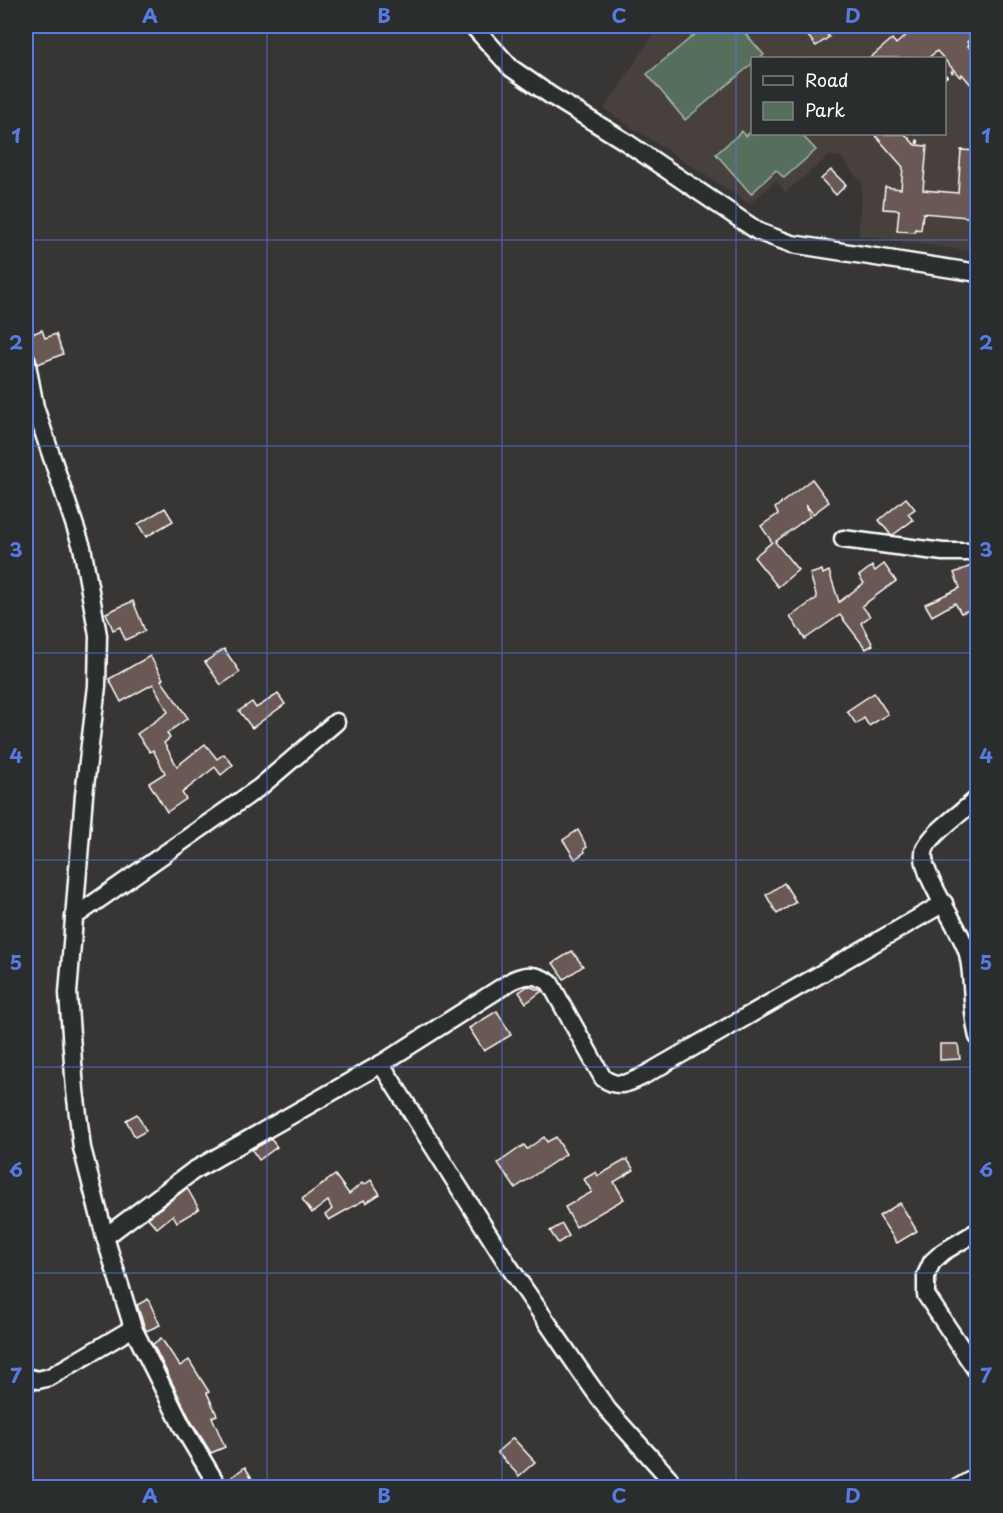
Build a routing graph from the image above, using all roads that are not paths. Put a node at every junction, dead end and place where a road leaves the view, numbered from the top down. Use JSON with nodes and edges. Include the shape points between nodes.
{"nodes":[{"id":1,"x":473,"y":26,"type":"edge"},
{"id":2,"x":978,"y":273,"type":"edge"},
{"id":3,"x":26,"y":359,"type":"edge"},
{"id":4,"x":843,"y":539,"type":"dead end"},
{"id":5,"x":978,"y":552,"type":"edge"},
{"id":6,"x":336,"y":722,"type":"dead end"},
{"id":7,"x":978,"y":798,"type":"edge"},
{"id":8,"x":944,"y":903,"type":"junction"},
{"id":9,"x":74,"y":917,"type":"junction"},
{"id":10,"x":978,"y":1037,"type":"edge"},
{"id":11,"x":381,"y":1064,"type":"junction"},
{"id":12,"x":978,"y":1231,"type":"edge"},
{"id":13,"x":105,"y":1237,"type":"junction"},
{"id":14,"x":133,"y":1328,"type":"junction"},
{"id":15,"x":978,"y":1372,"type":"edge"},
{"id":16,"x":26,"y":1377,"type":"edge"},
{"id":17,"x":978,"y":1476,"type":"edge"},
{"id":18,"x":669,"y":1479,"type":"dead end"},
{"id":19,"x":219,"y":1488,"type":"edge"},
{"id":20,"x":957,"y":1488,"type":"edge"}],
"edges":[{"from":1,"to":2,"type":"street","via":[[511,68],[759,232],[792,244]]},
{"from":3,"to":9,"type":"street","via":[[35,407],[82,548],[98,635],[97,686]]},
{"from":4,"to":5,"type":"street","via":[[942,552]]},
{"from":6,"to":9,"type":"street","via":[[260,787]]},
{"from":7,"to":8,"type":"street","via":[[929,839],[924,853],[926,871]]},
{"from":8,"to":10,"type":"street","via":[[968,954]]},
{"from":8,"to":11,"type":"street","via":[[619,1086],[603,1078],[550,983],[534,975],[513,980]]},
{"from":9,"to":13,"type":"street","via":[[68,993],[75,1090],[82,1148]]},
{"from":11,"to":13,"type":"street","via":[[193,1171]]},
{"from":11,"to":18,"type":"street","via":[[581,1372],[608,1410]]},
{"from":12,"to":15,"type":"street","via":[[932,1262],[926,1275],[926,1295]]},
{"from":13,"to":14,"type":"street"},
{"from":14,"to":16,"type":"street","via":[[50,1377]]},
{"from":14,"to":19,"type":"street","via":[[182,1426]]},
{"from":17,"to":20,"type":"street"}]}
